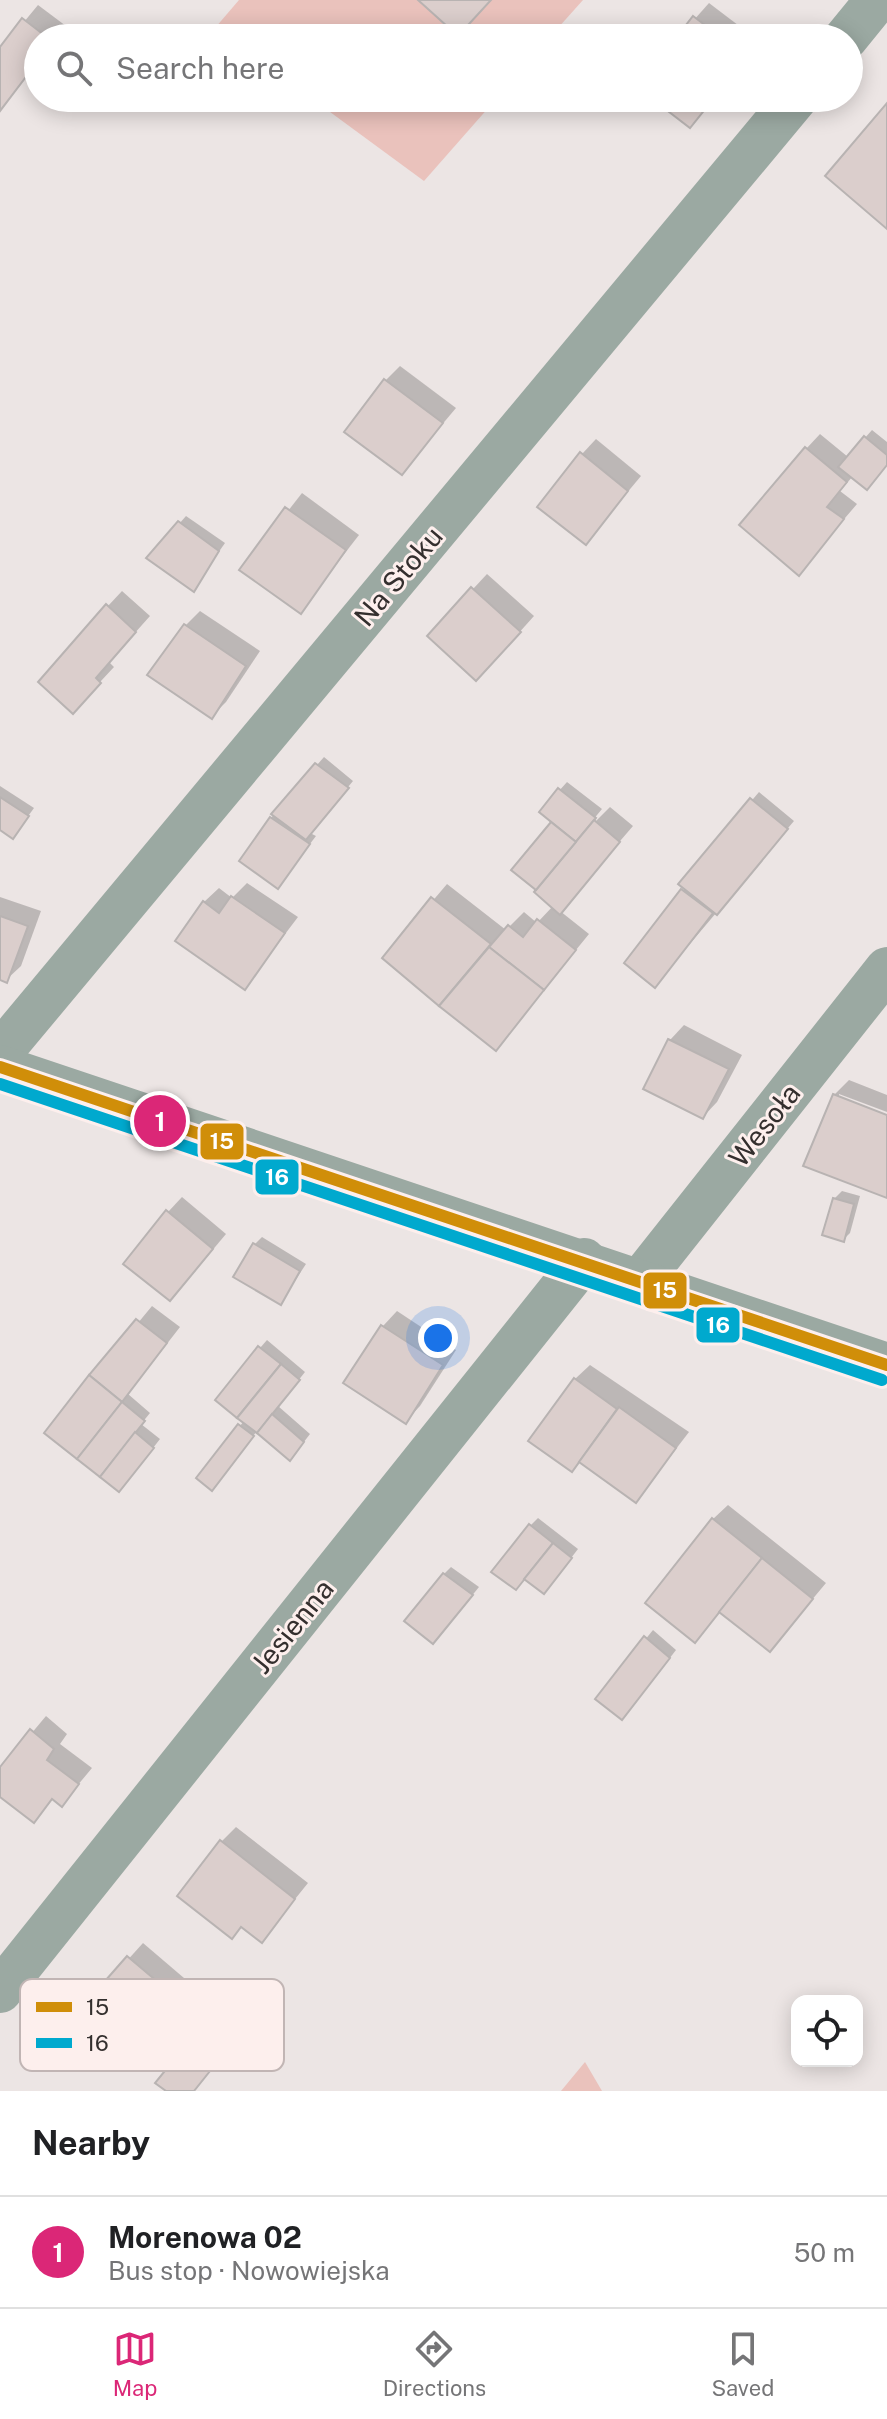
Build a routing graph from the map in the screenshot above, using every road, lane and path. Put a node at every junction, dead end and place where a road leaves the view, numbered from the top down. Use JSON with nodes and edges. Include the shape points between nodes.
{"nodes":[{"id":1,"x":877,"y":0,"type":"edge"},
{"id":2,"x":857,"y":24,"type":"edge"},
{"id":3,"x":784,"y":112,"type":"edge"},
{"id":4,"x":887,"y":969,"type":"edge"},
{"id":5,"x":0,"y":1053,"type":"edge"},
{"id":6,"x":0,"y":1067,"type":"edge"},
{"id":7,"x":584,"y":1260,"type":"junction"},
{"id":8,"x":640,"y":1281,"type":"junction"},
{"id":9,"x":887,"y":1365,"type":"edge"},
{"id":10,"x":0,"y":1991,"type":"edge"}],
"edges":[{"from":1,"to":2,"type":"street"},
{"from":3,"to":5,"type":"street","name":"Na Stoku"},
{"from":4,"to":8,"type":"street","name":"Wesoła"},
{"from":6,"to":7,"type":"street"},
{"from":7,"to":8,"type":"street"},
{"from":7,"to":10,"type":"street","name":"Jesienna"},
{"from":8,"to":9,"type":"street"}]}
